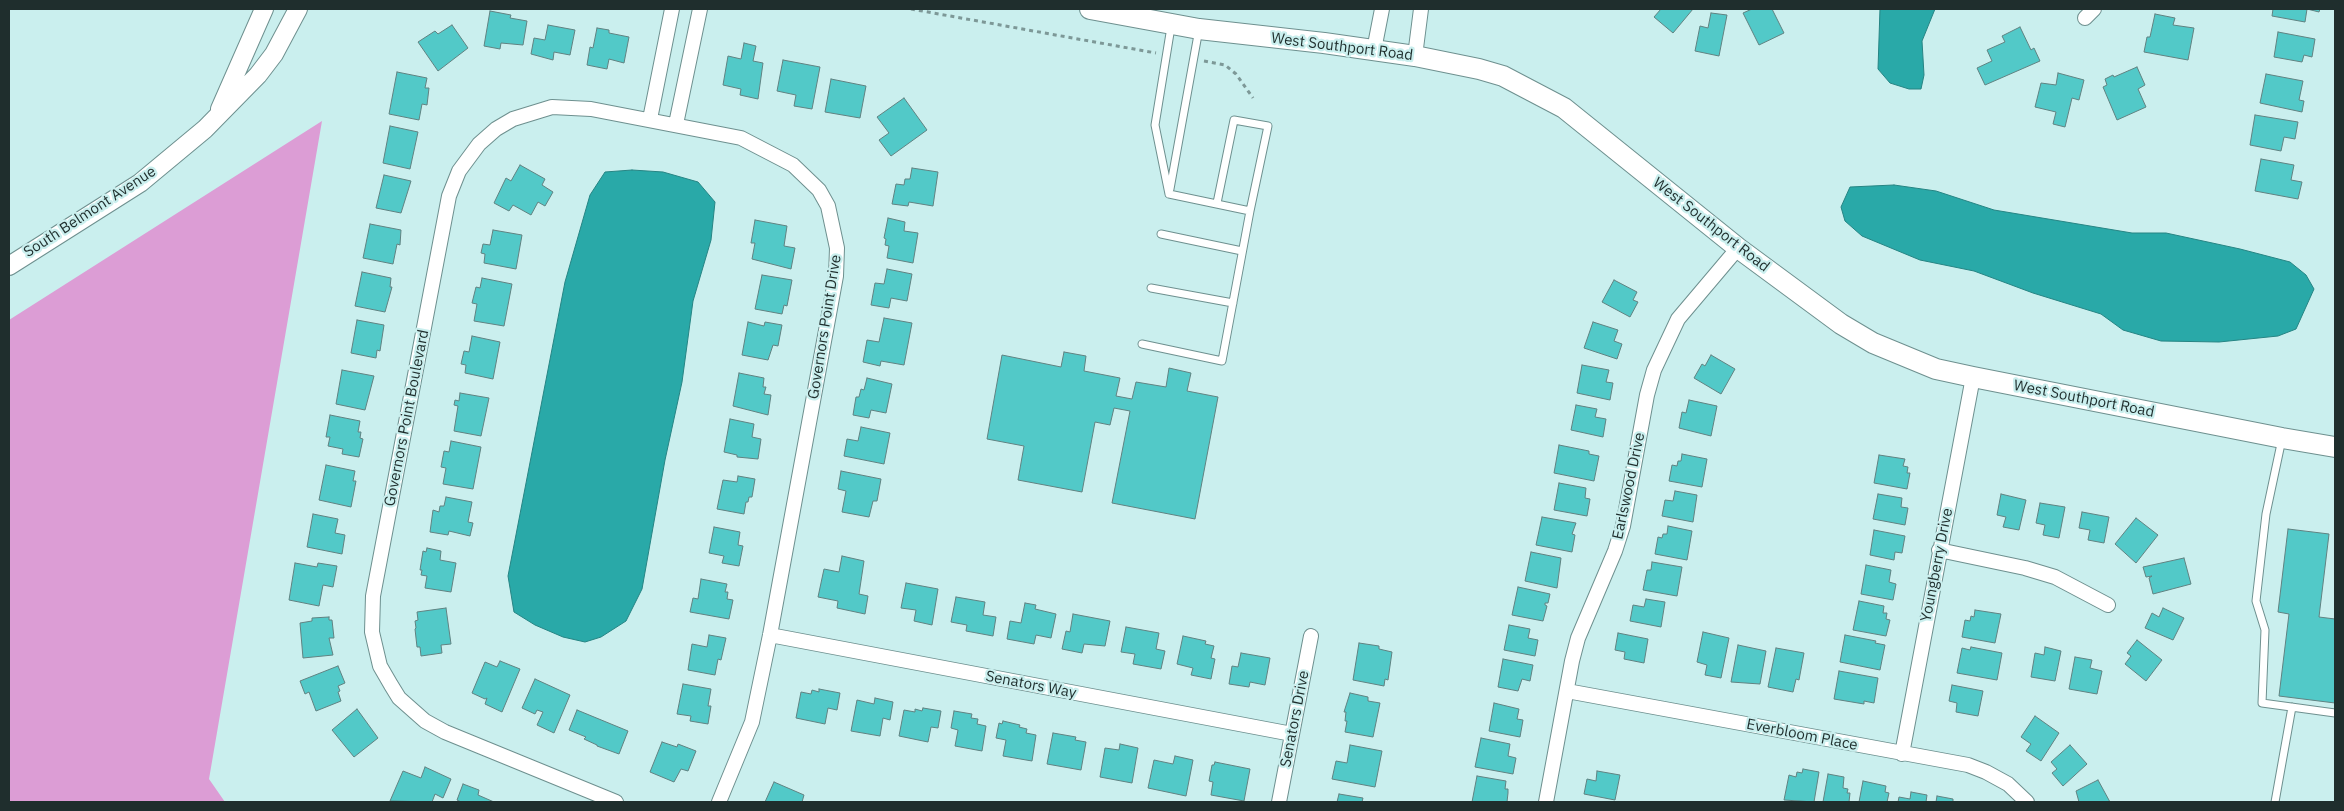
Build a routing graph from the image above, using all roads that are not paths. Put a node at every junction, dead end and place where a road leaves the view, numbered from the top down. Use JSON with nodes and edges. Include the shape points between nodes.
{"nodes":[{"id":1,"x":264,"y":9,"type":"edge"},
{"id":2,"x":298,"y":9,"type":"edge"},
{"id":3,"x":672,"y":9,"type":"edge"},
{"id":4,"x":700,"y":9,"type":"edge"},
{"id":5,"x":1090,"y":9,"type":"edge"},
{"id":6,"x":1382,"y":9,"type":"edge"},
{"id":7,"x":1421,"y":9,"type":"edge"},
{"id":8,"x":1171,"y":24,"type":"junction"},
{"id":9,"x":1199,"y":29,"type":"junction"},
{"id":10,"x":1374,"y":50,"type":"junction"},
{"id":11,"x":1414,"y":56,"type":"junction"},
{"id":12,"x":215,"y":118,"type":"junction"},
{"id":13,"x":650,"y":119,"type":"junction"},
{"id":14,"x":676,"y":124,"type":"junction"},
{"id":15,"x":496,"y":129,"type":"joint"},
{"id":16,"x":1170,"y":194,"type":"junction"},
{"id":17,"x":1217,"y":203,"type":"junction"},
{"id":18,"x":1250,"y":211,"type":"junction"},
{"id":19,"x":1161,"y":234,"type":"dead end"},
{"id":20,"x":1738,"y":248,"type":"junction"},
{"id":21,"x":1242,"y":251,"type":"junction"},
{"id":22,"x":9,"y":266,"type":"edge"},
{"id":23,"x":1151,"y":288,"type":"dead end"},
{"id":24,"x":1233,"y":303,"type":"junction"},
{"id":25,"x":1142,"y":344,"type":"dead end"},
{"id":26,"x":1973,"y":377,"type":"junction"},
{"id":27,"x":2282,"y":438,"type":"junction"},
{"id":28,"x":2335,"y":447,"type":"edge"},
{"id":29,"x":1939,"y":550,"type":"junction"},
{"id":30,"x":2108,"y":605,"type":"dead end"},
{"id":31,"x":770,"y":635,"type":"junction"},
{"id":32,"x":1311,"y":636,"type":"dead end"},
{"id":33,"x":1566,"y":691,"type":"junction"},
{"id":34,"x":2292,"y":707,"type":"junction"},
{"id":35,"x":2335,"y":713,"type":"edge"},
{"id":36,"x":1292,"y":734,"type":"junction"},
{"id":37,"x":1902,"y":754,"type":"junction"},
{"id":38,"x":616,"y":802,"type":"edge"},
{"id":39,"x":719,"y":802,"type":"edge"},
{"id":40,"x":1279,"y":802,"type":"edge"},
{"id":41,"x":1546,"y":802,"type":"edge"},
{"id":42,"x":2027,"y":802,"type":"edge"},
{"id":43,"x":2275,"y":802,"type":"edge"}],
"edges":[{"from":1,"to":12,"type":"street","name":"South Belmont Avenue"},
{"from":2,"to":12,"type":"street","name":"South Belmont Avenue","via":[[278,47],[258,75]]},
{"from":3,"to":13,"type":"street"},
{"from":4,"to":14,"type":"street"},
{"from":5,"to":8,"type":"main road","name":"West Southport Road"},
{"from":6,"to":10,"type":"street"},
{"from":7,"to":11,"type":"street"},
{"from":8,"to":9,"type":"main road","name":"West Southport Road"},
{"from":8,"to":16,"type":"lane","via":[[1155,125]]},
{"from":9,"to":10,"type":"main road","name":"West Southport Road"},
{"from":9,"to":16,"type":"lane"},
{"from":10,"to":11,"type":"main road","name":"West Southport Road"},
{"from":11,"to":20,"type":"main road","name":"West Southport Road","via":[[1503,76],[1564,108]]},
{"from":12,"to":22,"type":"street","name":"South Belmont Avenue","via":[[140,183]]},
{"from":13,"to":14,"type":"street","name":"Governors Point Drive"},
{"from":13,"to":15,"type":"street","name":"Governors Point Drive","via":[[582,108],[552,108],[513,119]]},
{"from":14,"to":31,"type":"street","name":"Governors Point Drive","via":[[741,138],[793,166],[819,190],[828,206],[837,248],[836,276]]},
{"from":15,"to":38,"type":"street","name":"Governors Point Boulevard","via":[[468,156],[449,196],[372,603],[373,639],[380,666],[399,698],[425,721]]},
{"from":16,"to":17,"type":"lane"},
{"from":17,"to":18,"type":"lane"},
{"from":17,"to":18,"type":"lane","via":[[1234,120],[1268,126]]},
{"from":18,"to":21,"type":"lane"},
{"from":19,"to":21,"type":"lane"},
{"from":20,"to":26,"type":"main road","name":"West Southport Road","via":[[1872,343],[1936,369]]},
{"from":20,"to":33,"type":"street","name":"Earlswood Drive","via":[[1678,319],[1657,362],[1647,395],[1620,534],[1578,638]]},
{"from":21,"to":24,"type":"lane"},
{"from":23,"to":24,"type":"lane"},
{"from":24,"to":25,"type":"lane","via":[[1222,361]]},
{"from":26,"to":27,"type":"main road","name":"West Southport Road"},
{"from":26,"to":29,"type":"street","name":"Youngberry Drive"},
{"from":27,"to":28,"type":"main road","name":"West Southport Road"},
{"from":27,"to":34,"type":"lane","via":[[2266,514],[2256,601],[2265,630],[2262,703]]},
{"from":29,"to":30,"type":"street","via":[[2054,577]]},
{"from":29,"to":37,"type":"street","name":"Youngberry Drive"},
{"from":31,"to":36,"type":"street","name":"Senators Way"},
{"from":31,"to":39,"type":"street","name":"Governors Point Drive","via":[[752,722]]},
{"from":32,"to":36,"type":"street","name":"Senators Drive"},
{"from":33,"to":37,"type":"street","name":"Everbloom Place"},
{"from":33,"to":41,"type":"street","name":"Earlswood Drive"},
{"from":34,"to":35,"type":"lane"},
{"from":34,"to":43,"type":"lane"},
{"from":36,"to":40,"type":"street","name":"Senators Drive"},
{"from":37,"to":42,"type":"street","name":"Everbloom Place","via":[[1980,769],[2008,784]]}]}
